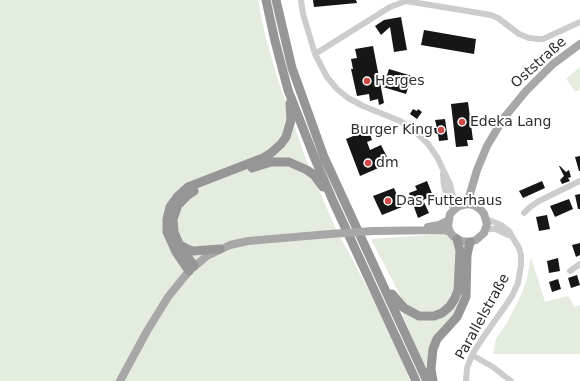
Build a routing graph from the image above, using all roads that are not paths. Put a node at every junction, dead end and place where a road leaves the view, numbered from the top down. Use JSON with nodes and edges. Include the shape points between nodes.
{"nodes":[{"id":1,"x":266,"y":0,"type":"edge"},
{"id":2,"x":276,"y":0,"type":"edge"},
{"id":3,"x":301,"y":0,"type":"edge"},
{"id":4,"x":407,"y":1,"type":"edge"},
{"id":5,"x":580,"y":22,"type":"edge"},
{"id":6,"x":580,"y":44,"type":"edge"},
{"id":7,"x":580,"y":49,"type":"edge"},
{"id":8,"x":315,"y":54,"type":"junction"},
{"id":9,"x":288,"y":90,"type":"junction"},
{"id":10,"x":516,"y":101,"type":"junction"},
{"id":11,"x":481,"y":160,"type":"junction"},
{"id":12,"x":580,"y":181,"type":"edge"},
{"id":13,"x":333,"y":202,"type":"junction"},
{"id":14,"x":460,"y":206,"type":"junction"},
{"id":15,"x":477,"y":206,"type":"junction"},
{"id":16,"x":524,"y":213,"type":"dead end"},
{"id":17,"x":486,"y":219,"type":"junction"},
{"id":18,"x":448,"y":220,"type":"junction"},
{"id":19,"x":486,"y":228,"type":"junction"},
{"id":20,"x":407,"y":230,"type":"junction"},
{"id":21,"x":450,"y":232,"type":"junction"},
{"id":22,"x":457,"y":239,"type":"junction"},
{"id":23,"x":470,"y":242,"type":"junction"},
{"id":24,"x":516,"y":242,"type":"junction"},
{"id":25,"x":179,"y":244,"type":"junction"},
{"id":26,"x":220,"y":249,"type":"junction"},
{"id":27,"x":373,"y":262,"type":"junction"},
{"id":28,"x":580,"y":264,"type":"edge"},
{"id":29,"x":191,"y":269,"type":"junction"},
{"id":30,"x":570,"y":272,"type":"dead end"},
{"id":31,"x":472,"y":355,"type":"junction"},
{"id":32,"x":120,"y":381,"type":"edge"},
{"id":33,"x":416,"y":381,"type":"edge"},
{"id":34,"x":427,"y":381,"type":"edge"},
{"id":35,"x":433,"y":381,"type":"edge"},
{"id":36,"x":466,"y":381,"type":"edge"},
{"id":37,"x":511,"y":381,"type":"edge"}],
"edges":[{"from":1,"to":9,"type":"highway"},
{"from":2,"to":27,"type":"highway","via":[[292,68],[307,110],[330,170]]},
{"from":3,"to":8,"type":"street"},
{"from":4,"to":5,"type":"street","name":"Oststraße","via":[[491,15],[529,38],[543,39]]},
{"from":4,"to":8,"type":"street","via":[[390,7]]},
{"from":6,"to":10,"type":"main road","name":"Oststraße","via":[[553,64]]},
{"from":7,"to":10,"type":"main road","name":"Oststraße"},
{"from":8,"to":14,"type":"street","via":[[324,72],[348,98],[400,121],[428,144],[450,184],[453,198]]},
{"from":9,"to":13,"type":"highway"},
{"from":9,"to":29,"type":"highway","via":[[291,120],[281,144],[263,158],[188,187],[170,207],[167,232],[176,252]]},
{"from":10,"to":11,"type":"main road","name":"Oststraße","via":[[495,132]]},
{"from":11,"to":14,"type":"main road","name":"Oststraße"},
{"from":11,"to":15,"type":"main road","name":"Oststraße","via":[[475,200]]},
{"from":12,"to":16,"type":"street","via":[[538,201]]},
{"from":13,"to":25,"type":"highway","via":[[314,175],[307,170],[289,162],[271,162],[188,195],[178,206],[173,219],[174,232]]},
{"from":13,"to":33,"type":"highway"},
{"from":14,"to":15,"type":"main road"},
{"from":14,"to":18,"type":"main road"},
{"from":15,"to":17,"type":"main road"},
{"from":17,"to":19,"type":"main road"},
{"from":17,"to":24,"type":"street","name":"Parallelstraße","via":[[509,231]]},
{"from":18,"to":20,"type":"main road","via":[[439,225]]},
{"from":18,"to":21,"type":"main road"},
{"from":19,"to":23,"type":"main road","via":[[480,237]]},
{"from":19,"to":24,"type":"street","via":[[503,231]]},
{"from":20,"to":21,"type":"main road"},
{"from":20,"to":26,"type":"main road","bridge":true,"via":[[273,238],[248,241]]},
{"from":21,"to":22,"type":"main road"},
{"from":22,"to":23,"type":"main road"},
{"from":22,"to":27,"type":"highway","via":[[460,251],[456,298],[442,313],[434,316],[419,316],[404,308],[395,300]]},
{"from":23,"to":35,"type":"highway","via":[[466,297],[457,317],[437,339],[433,348],[430,369]]},
{"from":24,"to":31,"type":"street","name":"Parallelstraße","via":[[521,256],[518,283]]},
{"from":25,"to":26,"type":"highway","via":[[193,251]]},
{"from":25,"to":29,"type":"highway"},
{"from":26,"to":29,"type":"main road"},
{"from":27,"to":34,"type":"highway"},
{"from":28,"to":30,"type":"street"},
{"from":29,"to":32,"type":"main road","via":[[177,284],[154,320]]},
{"from":31,"to":36,"type":"street","name":"Parallelstraße"},
{"from":31,"to":37,"type":"street"}]}
